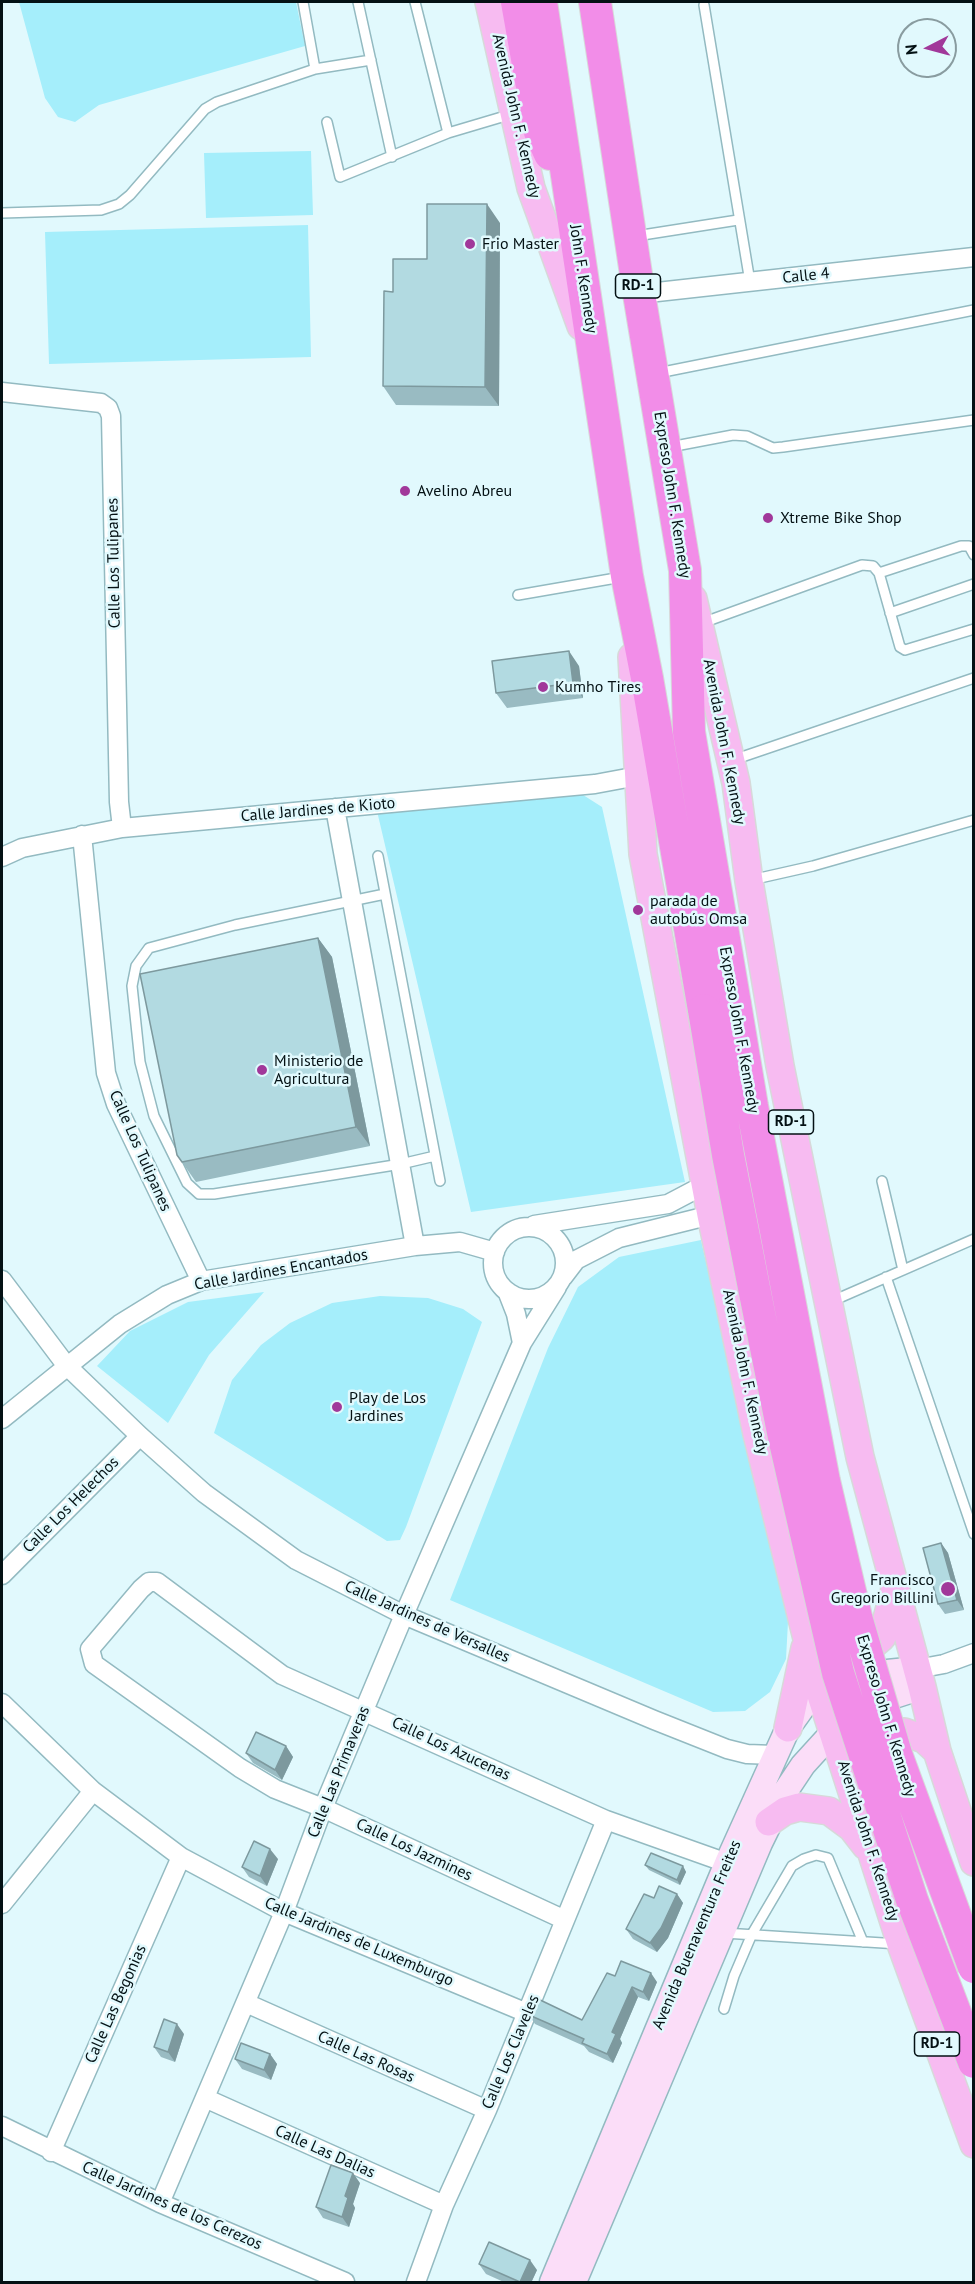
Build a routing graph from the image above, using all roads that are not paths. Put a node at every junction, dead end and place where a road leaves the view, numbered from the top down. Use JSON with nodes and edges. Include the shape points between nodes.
{"nodes":[{"id":1,"x":303,"y":2,"type":"edge"},
{"id":2,"x":358,"y":2,"type":"edge"},
{"id":3,"x":415,"y":2,"type":"edge"},
{"id":4,"x":489,"y":2,"type":"edge"},
{"id":5,"x":517,"y":2,"type":"edge"},
{"id":6,"x":541,"y":2,"type":"edge"},
{"id":7,"x":595,"y":2,"type":"edge"},
{"id":8,"x":704,"y":5,"type":"dead end"},
{"id":9,"x":371,"y":60,"type":"junction"},
{"id":10,"x":315,"y":69,"type":"junction"},
{"id":11,"x":514,"y":114,"type":"junction"},
{"id":12,"x":327,"y":122,"type":"dead end"},
{"id":13,"x":448,"y":133,"type":"junction"},
{"id":14,"x":392,"y":157,"type":"junction"},
{"id":15,"x":570,"y":192,"type":"junction"},
{"id":16,"x":2,"y":213,"type":"edge"},
{"id":17,"x":738,"y":220,"type":"junction"},
{"id":18,"x":631,"y":236,"type":"junction"},
{"id":19,"x":974,"y":257,"type":"edge"},
{"id":20,"x":750,"y":282,"type":"junction"},
{"id":21,"x":639,"y":294,"type":"junction"},
{"id":22,"x":974,"y":310,"type":"edge"},
{"id":23,"x":596,"y":365,"type":"junction"},
{"id":24,"x":652,"y":374,"type":"junction"},
{"id":25,"x":2,"y":392,"type":"edge"},
{"id":26,"x":974,"y":420,"type":"edge"},
{"id":27,"x":665,"y":448,"type":"junction"},
{"id":28,"x":974,"y":555,"type":"edge"},
{"id":29,"x":685,"y":570,"type":"junction"},
{"id":30,"x":879,"y":573,"type":"junction"},
{"id":31,"x":627,"y":576,"type":"junction"},
{"id":32,"x":974,"y":584,"type":"edge"},
{"id":33,"x":518,"y":595,"type":"dead end"},
{"id":34,"x":890,"y":613,"type":"junction"},
{"id":35,"x":700,"y":624,"type":"junction"},
{"id":36,"x":974,"y":629,"type":"edge"},
{"id":37,"x":974,"y":678,"type":"edge"},
{"id":38,"x":731,"y":761,"type":"junction"},
{"id":39,"x":638,"y":776,"type":"junction"},
{"id":40,"x":335,"y":808,"type":"junction"},
{"id":41,"x":974,"y":820,"type":"edge"},
{"id":42,"x":122,"y":828,"type":"junction"},
{"id":43,"x":82,"y":835,"type":"junction"},
{"id":44,"x":378,"y":856,"type":"dead end"},
{"id":45,"x":2,"y":857,"type":"edge"},
{"id":46,"x":749,"y":881,"type":"junction"},
{"id":47,"x":385,"y":894,"type":"junction"},
{"id":48,"x":351,"y":900,"type":"junction"},
{"id":49,"x":435,"y":1156,"type":"junction"},
{"id":50,"x":401,"y":1164,"type":"junction"},
{"id":51,"x":440,"y":1181,"type":"dead end"},
{"id":52,"x":882,"y":1181,"type":"dead end"},
{"id":53,"x":706,"y":1184,"type":"junction"},
{"id":54,"x":711,"y":1215,"type":"junction"},
{"id":55,"x":526,"y":1226,"type":"junction"},
{"id":56,"x":974,"y":1239,"type":"edge"},
{"id":57,"x":415,"y":1246,"type":"junction"},
{"id":58,"x":495,"y":1252,"type":"junction"},
{"id":59,"x":903,"y":1270,"type":"junction"},
{"id":60,"x":886,"y":1277,"type":"junction"},
{"id":61,"x":2,"y":1280,"type":"edge"},
{"id":62,"x":201,"y":1281,"type":"junction"},
{"id":63,"x":560,"y":1282,"type":"junction"},
{"id":64,"x":507,"y":1292,"type":"junction"},
{"id":65,"x":830,"y":1302,"type":"junction"},
{"id":66,"x":522,"y":1343,"type":"junction"},
{"id":67,"x":66,"y":1365,"type":"junction"},
{"id":68,"x":2,"y":1419,"type":"edge"},
{"id":69,"x":140,"y":1436,"type":"junction"},
{"id":70,"x":974,"y":1534,"type":"edge"},
{"id":71,"x":2,"y":1575,"type":"edge"},
{"id":72,"x":894,"y":1592,"type":"junction"},
{"id":73,"x":404,"y":1616,"type":"junction"},
{"id":74,"x":805,"y":1633,"type":"junction"},
{"id":75,"x":974,"y":1653,"type":"edge"},
{"id":76,"x":90,"y":1654,"type":"joint"},
{"id":77,"x":919,"y":1678,"type":"junction"},
{"id":78,"x":820,"y":1692,"type":"junction"},
{"id":79,"x":2,"y":1703,"type":"edge"},
{"id":80,"x":365,"y":1710,"type":"junction"},
{"id":81,"x":788,"y":1728,"type":"junction"},
{"id":82,"x":833,"y":1732,"type":"junction"},
{"id":83,"x":936,"y":1751,"type":"junction"},
{"id":84,"x":774,"y":1755,"type":"junction"},
{"id":85,"x":849,"y":1782,"type":"junction"},
{"id":86,"x":93,"y":1791,"type":"junction"},
{"id":87,"x":323,"y":1808,"type":"junction"},
{"id":88,"x":606,"y":1821,"type":"junction"},
{"id":89,"x":769,"y":1822,"type":"junction"},
{"id":90,"x":873,"y":1855,"type":"junction"},
{"id":91,"x":181,"y":1857,"type":"junction"},
{"id":92,"x":974,"y":1862,"type":"edge"},
{"id":93,"x":727,"y":1863,"type":"junction"},
{"id":94,"x":2,"y":1904,"type":"edge"},
{"id":95,"x":284,"y":1912,"type":"junction"},
{"id":96,"x":565,"y":1920,"type":"junction"},
{"id":97,"x":722,"y":1932,"type":"junction"},
{"id":98,"x":752,"y":1934,"type":"junction"},
{"id":99,"x":863,"y":1942,"type":"junction"},
{"id":100,"x":902,"y":1944,"type":"junction"},
{"id":101,"x":974,"y":1967,"type":"edge"},
{"id":102,"x":246,"y":2003,"type":"junction"},
{"id":103,"x":724,"y":2009,"type":"dead end"},
{"id":104,"x":527,"y":2013,"type":"junction"},
{"id":105,"x":974,"y":2062,"type":"edge"},
{"id":106,"x":207,"y":2098,"type":"junction"},
{"id":107,"x":487,"y":2110,"type":"junction"},
{"id":108,"x":2,"y":2126,"type":"edge"},
{"id":109,"x":974,"y":2144,"type":"edge"},
{"id":110,"x":51,"y":2152,"type":"junction"},
{"id":111,"x":160,"y":2202,"type":"junction"},
{"id":112,"x":444,"y":2205,"type":"junction"},
{"id":113,"x":345,"y":2283,"type":"edge"},
{"id":114,"x":416,"y":2283,"type":"edge"},
{"id":115,"x":552,"y":2283,"type":"edge"},
{"id":116,"x":574,"y":2283,"type":"edge"}],
"edges":[{"from":1,"to":10,"type":"lane"},
{"from":2,"to":9,"type":"lane"},
{"from":3,"to":13,"type":"lane"},
{"from":4,"to":11,"type":"main road","name":"Avenida John F. Kennedy","number":"RD-1"},
{"from":5,"to":15,"type":"highway","via":[[540,132]]},
{"from":6,"to":15,"type":"highway","number":"RD-1"},
{"from":7,"to":18,"type":"highway","name":"Expreso John F. Kennedy","number":"RD-1"},
{"from":8,"to":17,"type":"lane"},
{"from":9,"to":10,"type":"lane"},
{"from":9,"to":14,"type":"lane"},
{"from":10,"to":16,"type":"lane","via":[[205,109],[119,204],[101,210]]},
{"from":11,"to":13,"type":"lane"},
{"from":11,"to":23,"type":"main road","name":"Avenida John F. Kennedy","number":"RD-1","via":[[531,188]]},
{"from":12,"to":14,"type":"lane","via":[[340,177]]},
{"from":13,"to":14,"type":"lane"},
{"from":15,"to":23,"type":"highway","name":"John F. Kennedy","number":"RD-1"},
{"from":17,"to":18,"type":"lane"},
{"from":17,"to":20,"type":"lane"},
{"from":18,"to":21,"type":"highway","name":"Expreso John F. Kennedy","number":"RD-1"},
{"from":19,"to":20,"type":"street","name":"Calle 4"},
{"from":20,"to":21,"type":"street","name":"Calle 4"},
{"from":21,"to":24,"type":"highway","name":"Expreso John F. Kennedy","number":"RD-1"},
{"from":22,"to":24,"type":"lane"},
{"from":23,"to":31,"type":"highway","name":"Expreso John F. Kennedy","number":"RD-1"},
{"from":24,"to":27,"type":"highway","name":"Expreso John F. Kennedy","number":"RD-1"},
{"from":25,"to":42,"type":"street","name":"Calle Los Tulipanes","via":[[101,403],[111,416],[118,802]]},
{"from":26,"to":27,"type":"lane","via":[[773,448],[747,436],[733,435]]},
{"from":27,"to":29,"type":"highway","name":"Expreso John F. Kennedy","number":"RD-1"},
{"from":28,"to":30,"type":"lane","via":[[969,546],[961,546]]},
{"from":29,"to":35,"type":"main road","name":"Avenida John F. Kennedy","number":"RD-1"},
{"from":29,"to":101,"type":"highway","name":"Expreso John F. Kennedy","number":"RD-1","bridge":true,"via":[[689,732],[752,1106],[824,1481],[856,1617],[896,1754]]},
{"from":30,"to":34,"type":"lane"},
{"from":30,"to":35,"type":"lane","via":[[873,566],[862,565]]},
{"from":31,"to":33,"type":"lane"},
{"from":31,"to":39,"type":"main road","name":"Avenida John F. Kennedy","number":"RD-1"},
{"from":31,"to":105,"type":"highway","name":"Expreso John F. Kennedy","number":"RD-1","bridge":true,"via":[[754,1287],[838,1673],[912,1900]]},
{"from":32,"to":34,"type":"lane"},
{"from":34,"to":36,"type":"lane","via":[[900,647],[905,650]]},
{"from":35,"to":38,"type":"main road","name":"Avenida John F. Kennedy","number":"RD-1"},
{"from":37,"to":38,"type":"lane"},
{"from":38,"to":46,"type":"main road","name":"Avenida John F. Kennedy","number":"RD-1"},
{"from":39,"to":40,"type":"street","name":"Calle Jardines de Kioto","via":[[595,784]]},
{"from":39,"to":53,"type":"main road","name":"Avenida John F. Kennedy","number":"RD-1","via":[[643,854]]},
{"from":40,"to":42,"type":"street","name":"Calle Jardines de Kioto"},
{"from":40,"to":48,"type":"street"},
{"from":41,"to":46,"type":"lane"},
{"from":42,"to":43,"type":"street","name":"Calle Jardines de Kioto"},
{"from":43,"to":45,"type":"street","name":"Calle Jardines de Kioto","via":[[22,848]]},
{"from":43,"to":62,"type":"street","name":"Calle Los Tulipanes","via":[[106,1073],[116,1104]]},
{"from":44,"to":47,"type":"lane"},
{"from":46,"to":65,"type":"main road","name":"Avenida John F. Kennedy","number":"RD-1","via":[[780,1066]]},
{"from":47,"to":48,"type":"lane"},
{"from":47,"to":49,"type":"lane"},
{"from":48,"to":50,"type":"street"},
{"from":48,"to":50,"type":"lane","via":[[149,948],[135,966],[132,986],[140,1062],[154,1116],[187,1184],[199,1194]]},
{"from":49,"to":50,"type":"lane"},
{"from":49,"to":51,"type":"lane"},
{"from":50,"to":57,"type":"street"},
{"from":52,"to":59,"type":"lane"},
{"from":53,"to":54,"type":"main road","name":"Avenida John F. Kennedy","number":"RD-1"},
{"from":53,"to":55,"type":"street","via":[[668,1204]]},
{"from":54,"to":63,"type":"street","name":"Calle Las Primaveras","via":[[619,1238],[576,1260]]},
{"from":54,"to":74,"type":"main road","name":"Avenida John F. Kennedy","number":"RD-1","via":[[757,1434]]},
{"from":55,"to":58,"type":"street","via":[[506,1234]]},
{"from":55,"to":63,"type":"street","via":[[544,1230],[559,1241],[566,1265]]},
{"from":56,"to":59,"type":"lane"},
{"from":57,"to":58,"type":"street","name":"Calle Jardines Encantados","via":[[460,1242]]},
{"from":57,"to":62,"type":"street","name":"Calle Jardines Encantados"},
{"from":58,"to":64,"type":"street","via":[[495,1274]]},
{"from":59,"to":60,"type":"lane"},
{"from":60,"to":65,"type":"lane"},
{"from":60,"to":70,"type":"lane"},
{"from":61,"to":67,"type":"street","name":"Calle Jardines de Versalles"},
{"from":62,"to":67,"type":"street","name":"Calle Jardines Encantados","via":[[167,1295],[120,1324]]},
{"from":63,"to":64,"type":"street","via":[[548,1294],[527,1299]]},
{"from":63,"to":66,"type":"street","name":"Calle Las Primaveras"},
{"from":64,"to":66,"type":"street"},
{"from":65,"to":72,"type":"main road","name":"Avenida John F. Kennedy","number":"RD-1","via":[[860,1457]]},
{"from":66,"to":73,"type":"street","name":"Calle Las Primaveras"},
{"from":67,"to":68,"type":"street","name":"Calle Jardines Encantados"},
{"from":67,"to":69,"type":"street","name":"Calle Jardines de Versalles"},
{"from":69,"to":71,"type":"street","name":"Calle Los Helechos"},
{"from":69,"to":73,"type":"street","name":"Calle Jardines de Versalles","via":[[204,1493],[296,1560]]},
{"from":72,"to":74,"type":"main road","via":[[882,1637],[862,1654],[850,1658],[828,1653]]},
{"from":72,"to":77,"type":"main road","name":"Avenida John F. Kennedy","number":"RD-1"},
{"from":73,"to":80,"type":"street","name":"Calle Las Primaveras"},
{"from":73,"to":84,"type":"street","name":"Calle Jardines de Versalles","via":[[728,1749]]},
{"from":74,"to":78,"type":"main road","name":"Avenida John F. Kennedy","number":"RD-1"},
{"from":74,"to":81,"type":"main road","via":[[801,1676]]},
{"from":75,"to":77,"type":"street"},
{"from":76,"to":80,"type":"street","name":"Calle Los Azucenas","via":[[90,1649],[141,1589],[149,1582],[157,1582],[282,1675]]},
{"from":76,"to":87,"type":"street","name":"Calle Los Jazmines","via":[[94,1664],[240,1768],[275,1789]]},
{"from":77,"to":78,"type":"main road","name":"Avenida Buenaventura Freites","via":[[849,1676]]},
{"from":77,"to":82,"type":"main road","name":"Avenida Buenaventura Freites","via":[[854,1709]]},
{"from":77,"to":83,"type":"main road","name":"Avenida John F. Kennedy","number":"RD-1"},
{"from":78,"to":81,"type":"main road","name":"Avenida Buenaventura Freites"},
{"from":78,"to":82,"type":"main road","name":"Avenida John F. Kennedy","number":"RD-1"},
{"from":79,"to":86,"type":"street","name":"Calle Jardines de Luxemburgo"},
{"from":80,"to":87,"type":"street","name":"Calle Las Primaveras"},
{"from":80,"to":88,"type":"street","name":"Calle Los Azucenas"},
{"from":81,"to":84,"type":"main road","name":"Avenida Buenaventura Freites"},
{"from":82,"to":85,"type":"main road","name":"Avenida John F. Kennedy","number":"RD-1"},
{"from":82,"to":89,"type":"main road","name":"Avenida Buenaventura Freites","via":[[802,1765]]},
{"from":83,"to":85,"type":"main road","via":[[904,1732],[882,1737],[860,1756]]},
{"from":83,"to":92,"type":"main road","name":"Avenida John F. Kennedy","number":"RD-1"},
{"from":84,"to":93,"type":"main road","name":"Avenida Buenaventura Freites"},
{"from":85,"to":90,"type":"main road","name":"Avenida John F. Kennedy","number":"RD-1"},
{"from":86,"to":91,"type":"street","name":"Calle Jardines de Luxemburgo"},
{"from":86,"to":94,"type":"street"},
{"from":87,"to":95,"type":"street","name":"Calle Las Primaveras"},
{"from":87,"to":96,"type":"street","name":"Calle Los Jazmines"},
{"from":88,"to":93,"type":"street","name":"Calle Los Azucenas"},
{"from":88,"to":96,"type":"street","name":"Calle Los Claveles"},
{"from":89,"to":90,"type":"main road","via":[[784,1811],[799,1807],[829,1811],[852,1828]]},
{"from":89,"to":97,"type":"main road","name":"Avenida Buenaventura Freites"},
{"from":90,"to":100,"type":"main road","name":"Avenida John F. Kennedy","number":"RD-1"},
{"from":91,"to":95,"type":"street","name":"Calle Jardines de Luxemburgo"},
{"from":91,"to":110,"type":"street","name":"Calle Las Begonias"},
{"from":93,"to":115,"type":"main road","name":"Avenida Buenaventura Freites"},
{"from":95,"to":102,"type":"street","name":"Calle Las Primaveras"},
{"from":95,"to":104,"type":"street","name":"Calle Jardines de Luxemburgo"},
{"from":96,"to":104,"type":"street","name":"Calle Los Claveles"},
{"from":97,"to":98,"type":"lane"},
{"from":97,"to":116,"type":"main road","name":"Avenida Buenaventura Freites"},
{"from":98,"to":99,"type":"lane"},
{"from":98,"to":99,"type":"lane","via":[[792,1866],[816,1855],[828,1858]]},
{"from":98,"to":103,"type":"lane"},
{"from":99,"to":100,"type":"lane"},
{"from":100,"to":109,"type":"main road","name":"Avenida John F. Kennedy","number":"RD-1"},
{"from":102,"to":106,"type":"street","name":"Calle Las Primaveras"},
{"from":102,"to":107,"type":"street","name":"Calle Las Rosas"},
{"from":104,"to":107,"type":"street","name":"Calle Los Claveles"},
{"from":106,"to":111,"type":"street","name":"Calle Las Primaveras"},
{"from":106,"to":112,"type":"street","name":"Calle Las Dalias"},
{"from":107,"to":112,"type":"street","name":"Calle Los Claveles"},
{"from":108,"to":110,"type":"street","name":"Calle Jardines de los Cerezos"},
{"from":110,"to":111,"type":"street","name":"Calle Jardines de los Cerezos"},
{"from":111,"to":113,"type":"street","name":"Calle Jardines de los Cerezos"},
{"from":112,"to":114,"type":"street","name":"Calle Los Claveles"}]}
